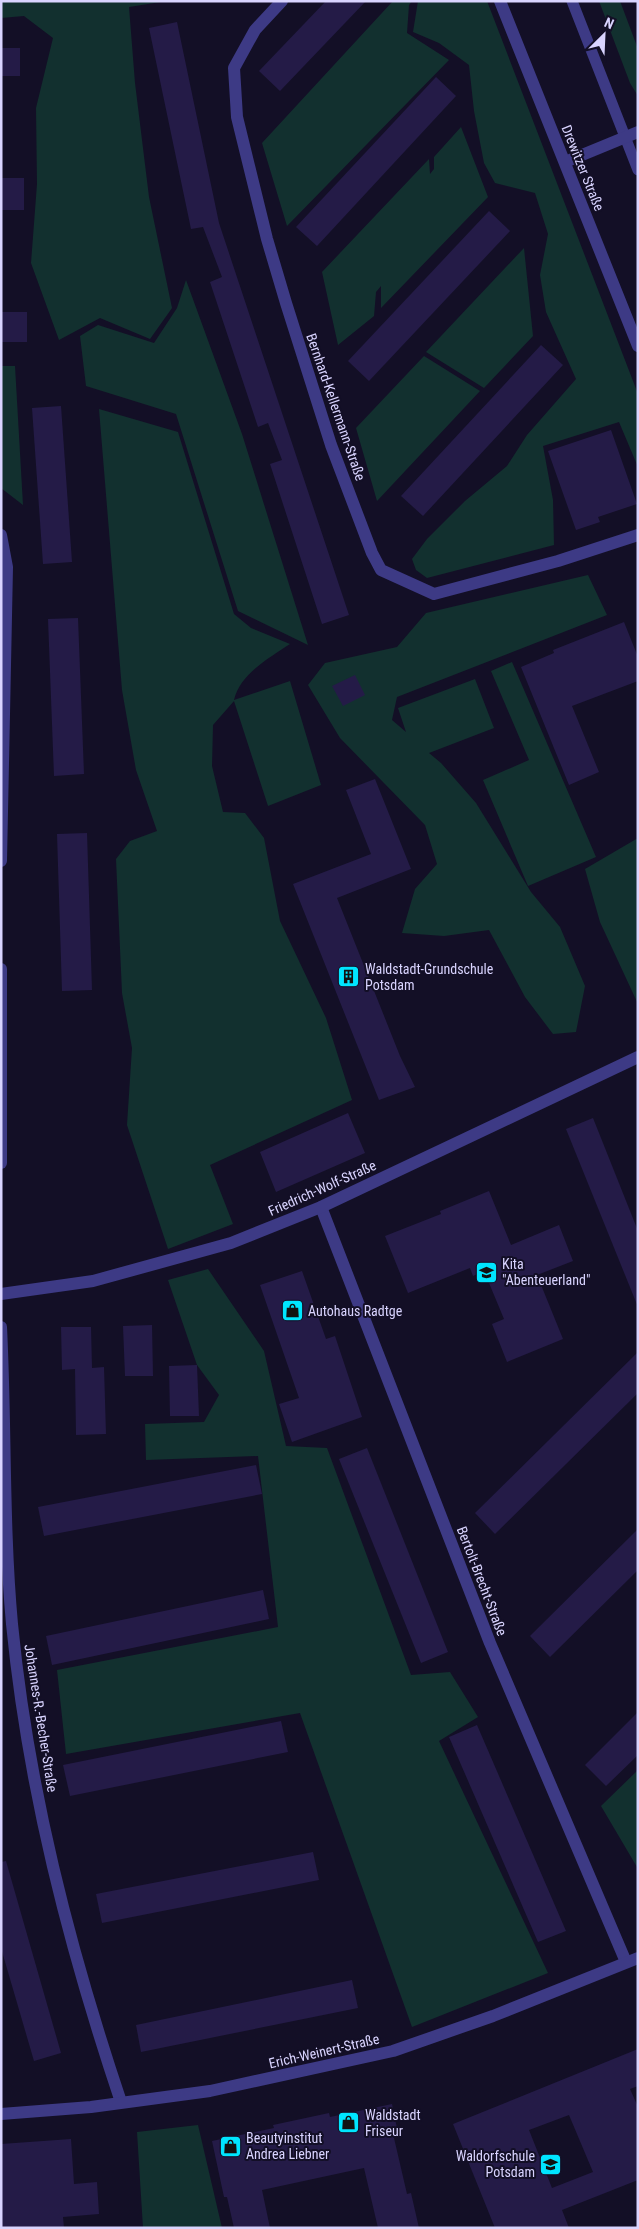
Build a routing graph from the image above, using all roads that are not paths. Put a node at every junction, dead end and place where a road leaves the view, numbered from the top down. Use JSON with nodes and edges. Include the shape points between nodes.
{"nodes":[{"id":1,"x":282,"y":1,"type":"edge"},
{"id":2,"x":500,"y":1,"type":"edge"},
{"id":3,"x":572,"y":1,"type":"edge"},
{"id":4,"x":638,"y":132,"type":"edge"},
{"id":5,"x":625,"y":137,"type":"junction"},
{"id":6,"x":565,"y":162,"type":"junction"},
{"id":7,"x":638,"y":170,"type":"edge"},
{"id":8,"x":638,"y":346,"type":"edge"},
{"id":9,"x":1,"y":535,"type":"edge"},
{"id":10,"x":638,"y":535,"type":"edge"},
{"id":11,"x":1,"y":862,"type":"edge"},
{"id":12,"x":1,"y":969,"type":"edge"},
{"id":13,"x":638,"y":1057,"type":"edge"},
{"id":14,"x":1,"y":1163,"type":"edge"},
{"id":15,"x":321,"y":1207,"type":"junction"},
{"id":16,"x":1,"y":1294,"type":"edge"},
{"id":17,"x":1,"y":1328,"type":"edge"},
{"id":18,"x":634,"y":1960,"type":"edge"},
{"id":19,"x":121,"y":2102,"type":"junction"},
{"id":20,"x":1,"y":2114,"type":"edge"}],
"edges":[{"from":1,"to":10,"type":"street","name":"Bernhard-Kellermann-Straße","via":[[255,30],[234,68],[237,117],[286,303],[332,445],[381,570],[434,594],[558,561]]},
{"from":2,"to":6,"type":"street","name":"Drewitzer Straße"},
{"from":3,"to":5,"type":"lane"},
{"from":4,"to":5,"type":"street"},
{"from":5,"to":6,"type":"street"},
{"from":5,"to":7,"type":"lane"},
{"from":6,"to":8,"type":"street","name":"Drewitzer Straße"},
{"from":9,"to":11,"type":"street","via":[[7,567]]},
{"from":12,"to":14,"type":"street"},
{"from":13,"to":15,"type":"street","name":"Friedrich-Wolf-Straße"},
{"from":15,"to":16,"type":"street","name":"Friedrich-Wolf-Straße","via":[[231,1243],[93,1281]]},
{"from":15,"to":18,"type":"street","name":"Bertolt-Brecht-Straße","via":[[490,1643]]},
{"from":17,"to":19,"type":"street","name":"Johannes-R.-Becher-Straße","via":[[7,1551],[13,1632],[31,1760],[57,1887]]},
{"from":18,"to":19,"type":"street","name":"Erich-Weinert-Straße","via":[[393,2051],[210,2091]]},
{"from":19,"to":20,"type":"street","name":"Erich-Weinert-Straße"}]}
